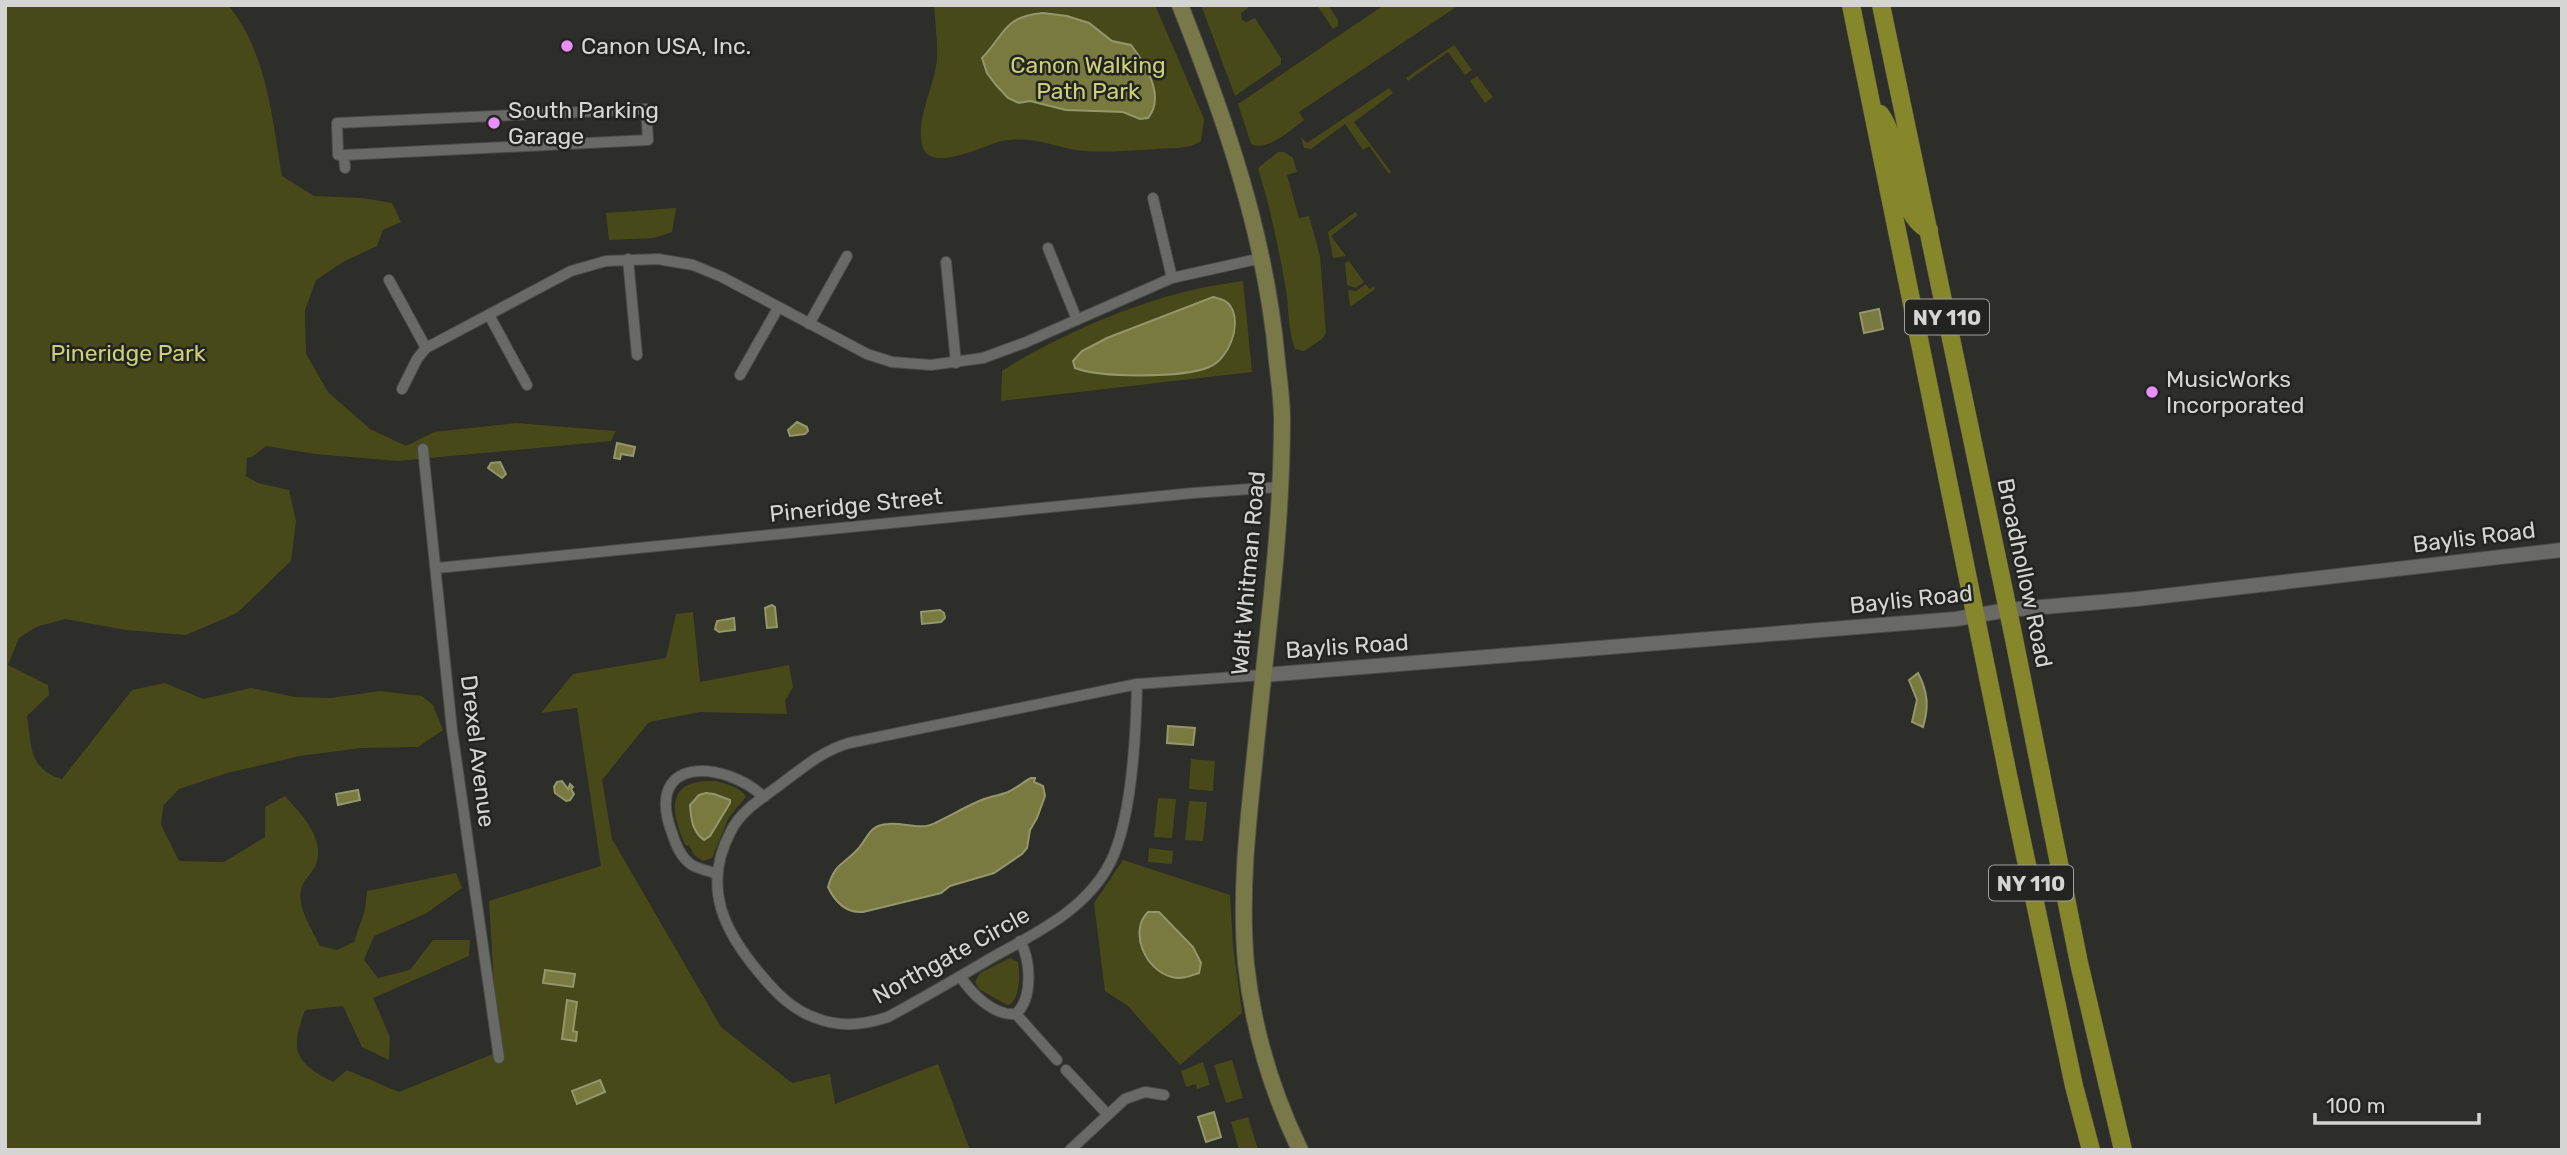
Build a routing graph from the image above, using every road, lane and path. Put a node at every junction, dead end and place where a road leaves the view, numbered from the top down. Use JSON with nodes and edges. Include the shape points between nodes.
{"nodes":[{"id":1,"x":1180,"y":5,"type":"edge"},
{"id":2,"x":1851,"y":5,"type":"edge"},
{"id":3,"x":1881,"y":5,"type":"edge"},
{"id":4,"x":1873,"y":106,"type":"junction"},
{"id":5,"x":344,"y":155,"type":"junction"},
{"id":6,"x":345,"y":168,"type":"dead end"},
{"id":7,"x":1153,"y":198,"type":"dead end"},
{"id":8,"x":1929,"y":230,"type":"junction"},
{"id":9,"x":1048,"y":248,"type":"dead end"},
{"id":10,"x":847,"y":256,"type":"dead end"},
{"id":11,"x":1262,"y":258,"type":"junction"},
{"id":12,"x":628,"y":260,"type":"junction"},
{"id":13,"x":946,"y":262,"type":"dead end"},
{"id":14,"x":1172,"y":278,"type":"junction"},
{"id":15,"x":389,"y":280,"type":"dead end"},
{"id":16,"x":778,"y":307,"type":"junction"},
{"id":17,"x":489,"y":314,"type":"junction"},
{"id":18,"x":1077,"y":320,"type":"junction"},
{"id":19,"x":809,"y":324,"type":"junction"},
{"id":20,"x":426,"y":348,"type":"junction"},
{"id":21,"x":637,"y":355,"type":"dead end"},
{"id":22,"x":956,"y":363,"type":"junction"},
{"id":23,"x":740,"y":375,"type":"dead end"},
{"id":24,"x":527,"y":385,"type":"dead end"},
{"id":25,"x":402,"y":389,"type":"dead end"},
{"id":26,"x":423,"y":449,"type":"dead end"},
{"id":27,"x":1280,"y":487,"type":"junction"},
{"id":28,"x":2562,"y":550,"type":"edge"},
{"id":29,"x":437,"y":568,"type":"junction"},
{"id":30,"x":2007,"y":610,"type":"junction"},
{"id":31,"x":1976,"y":616,"type":"junction"},
{"id":32,"x":1263,"y":675,"type":"junction"},
{"id":33,"x":1137,"y":684,"type":"junction"},
{"id":34,"x":764,"y":797,"type":"junction"},
{"id":35,"x":717,"y":874,"type":"junction"},
{"id":36,"x":1020,"y":941,"type":"junction"},
{"id":37,"x":960,"y":976,"type":"junction"},
{"id":38,"x":1016,"y":1014,"type":"junction"},
{"id":39,"x":499,"y":1058,"type":"dead end"},
{"id":40,"x":1057,"y":1060,"type":"dead end"},
{"id":41,"x":1066,"y":1070,"type":"dead end"},
{"id":42,"x":1164,"y":1095,"type":"dead end"},
{"id":43,"x":1108,"y":1115,"type":"junction"},
{"id":44,"x":1075,"y":1148,"type":"edge"},
{"id":45,"x":1300,"y":1150,"type":"edge"},
{"id":46,"x":2091,"y":1150,"type":"edge"},
{"id":47,"x":2123,"y":1150,"type":"edge"}],
"edges":[{"from":1,"to":11,"type":"main road","name":"Walt Whitman Road","via":[[1235,153]]},
{"from":2,"to":4,"type":"main road","number":"NY 110"},
{"from":3,"to":8,"type":"main road","name":"Broadhollow Road","number":"NY 110"},
{"from":4,"to":8,"type":"main road","via":[[1887,124],[1911,214]]},
{"from":4,"to":31,"type":"main road","number":"NY 110"},
{"from":5,"to":5,"type":"street","via":[[648,141],[646,109],[337,123],[338,155]]},
{"from":5,"to":6,"type":"street"},
{"from":7,"to":14,"type":"street"},
{"from":8,"to":30,"type":"main road","name":"Broadhollow Road","number":"NY 110"},
{"from":9,"to":18,"type":"street"},
{"from":10,"to":19,"type":"street"},
{"from":11,"to":14,"type":"street"},
{"from":11,"to":27,"type":"main road","name":"Walt Whitman Road","via":[[1280,398]]},
{"from":12,"to":16,"type":"street","via":[[693,265]]},
{"from":12,"to":17,"type":"street","via":[[571,271]]},
{"from":12,"to":21,"type":"street"},
{"from":13,"to":22,"type":"street"},
{"from":14,"to":18,"type":"street"},
{"from":15,"to":20,"type":"street"},
{"from":16,"to":19,"type":"street"},
{"from":16,"to":23,"type":"street"},
{"from":17,"to":20,"type":"street"},
{"from":17,"to":24,"type":"street"},
{"from":18,"to":22,"type":"street","via":[[983,358]]},
{"from":19,"to":22,"type":"street","via":[[892,362]]},
{"from":20,"to":25,"type":"street"},
{"from":26,"to":29,"type":"street","name":"Drexel Avenue"},
{"from":27,"to":29,"type":"street","name":"Pineridge Street"},
{"from":27,"to":32,"type":"main road","name":"Walt Whitman Road"},
{"from":28,"to":30,"type":"street","name":"Baylis Road"},
{"from":29,"to":39,"type":"street","name":"Drexel Avenue","via":[[452,730]]},
{"from":30,"to":31,"type":"street","name":"Baylis Road"},
{"from":30,"to":47,"type":"main road","name":"Broadhollow Road","number":"NY 110","via":[[2079,963]]},
{"from":31,"to":32,"type":"street","name":"Baylis Road"},
{"from":31,"to":46,"type":"main road","number":"NY 110"},
{"from":32,"to":33,"type":"street","name":"Northgate Circle"},
{"from":32,"to":45,"type":"main road","name":"Walt Whitman Road","via":[[1243,892],[1246,964],[1265,1059]]},
{"from":33,"to":34,"type":"street","name":"Northgate Circle","via":[[849,743],[815,757]]},
{"from":33,"to":36,"type":"street","name":"Northgate Circle","via":[[1125,818],[1110,863],[1068,913]]},
{"from":34,"to":35,"type":"street","name":"Northgate Circle","via":[[732,828]]},
{"from":34,"to":35,"type":"street","via":[[735,778],[712,771],[685,774],[672,782],[664,807],[682,856]]},
{"from":35,"to":37,"type":"street","name":"Northgate Circle","via":[[724,919],[748,960],[779,995],[817,1019],[836,1024],[872,1023]]},
{"from":36,"to":37,"type":"street","name":"Northgate Circle"},
{"from":36,"to":38,"type":"street","via":[[1028,972],[1025,1000]]},
{"from":37,"to":38,"type":"street","via":[[989,1005],[1003,1014]]},
{"from":38,"to":40,"type":"street"},
{"from":41,"to":43,"type":"street"},
{"from":42,"to":43,"type":"street","via":[[1145,1092],[1125,1099]]},
{"from":43,"to":44,"type":"street"}]}
